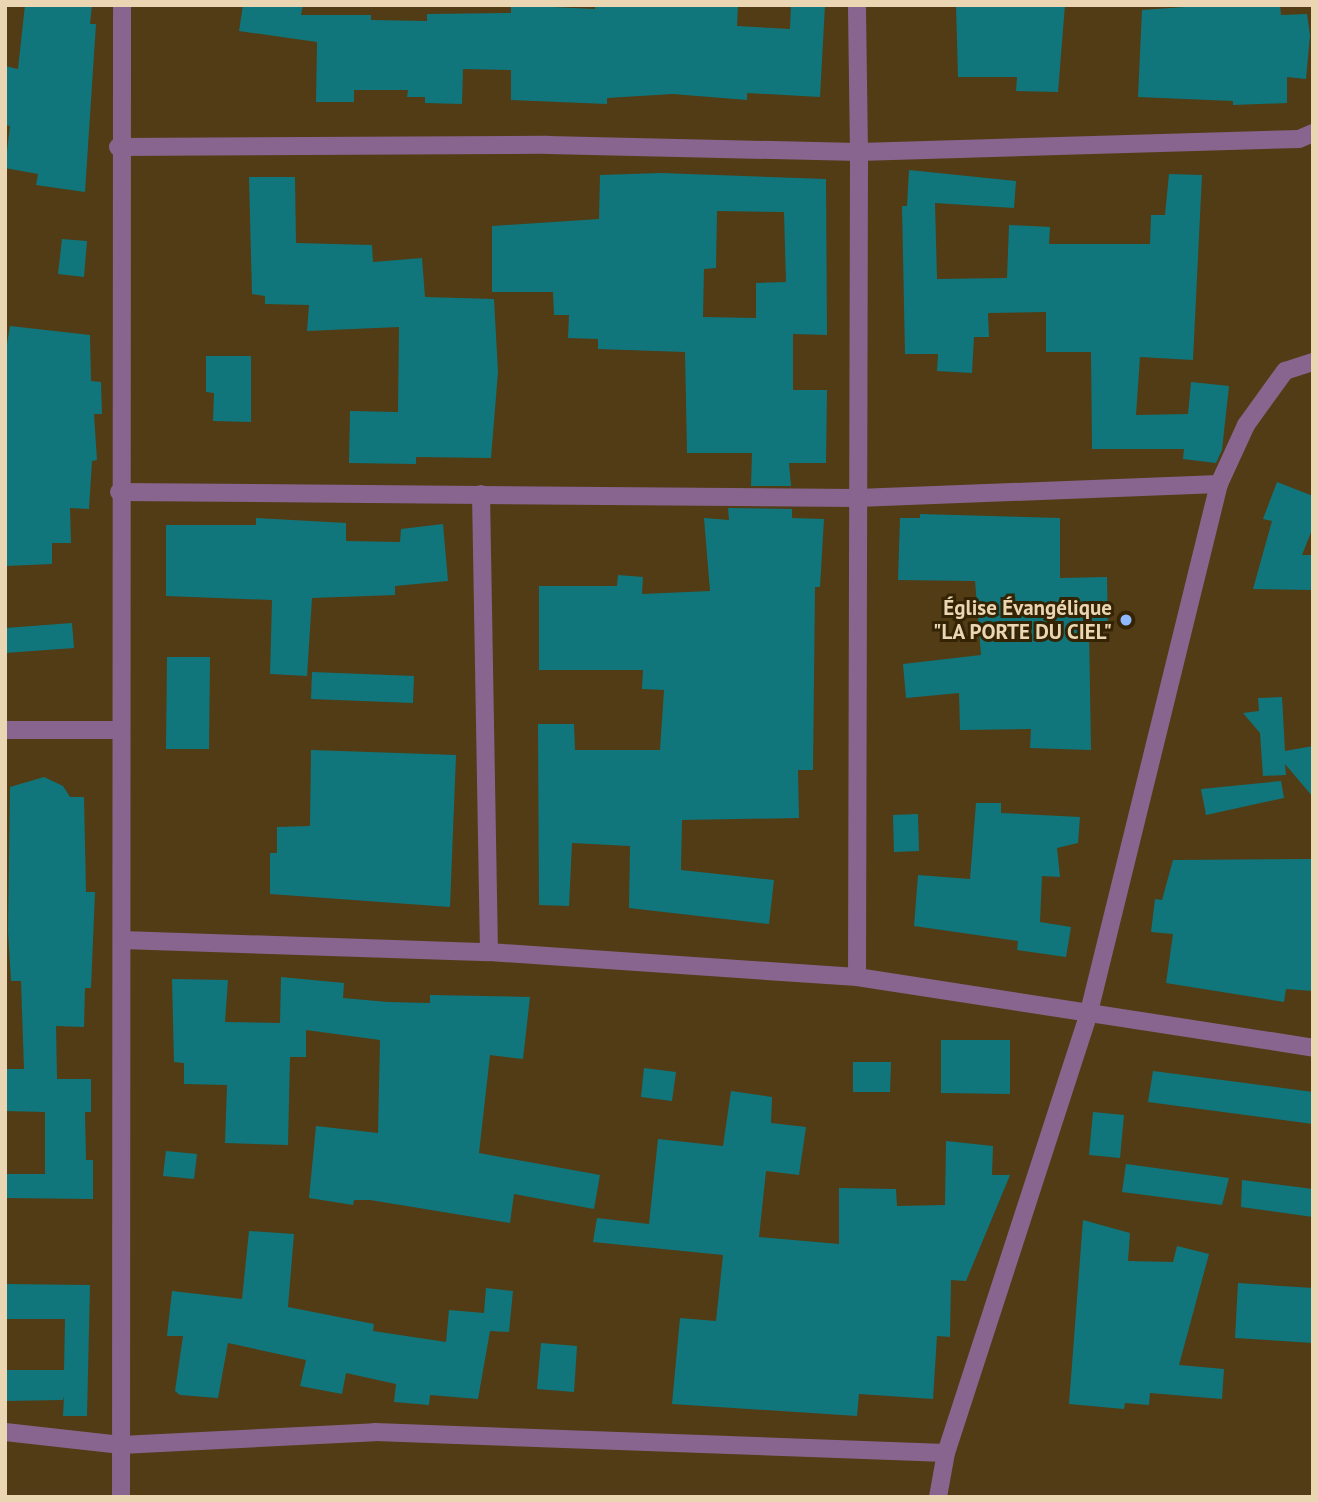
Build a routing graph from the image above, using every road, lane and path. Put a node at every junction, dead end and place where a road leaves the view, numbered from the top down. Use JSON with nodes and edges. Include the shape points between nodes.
{"nodes":[{"id":1,"x":122,"y":5,"type":"edge"},
{"id":2,"x":857,"y":5,"type":"edge"},
{"id":3,"x":1313,"y":133,"type":"edge"},
{"id":4,"x":118,"y":148,"type":"junction"},
{"id":5,"x":859,"y":152,"type":"junction"},
{"id":6,"x":1313,"y":362,"type":"edge"},
{"id":7,"x":1219,"y":484,"type":"junction"},
{"id":8,"x":119,"y":492,"type":"junction"},
{"id":9,"x":481,"y":494,"type":"junction"},
{"id":10,"x":857,"y":498,"type":"junction"},
{"id":11,"x":5,"y":730,"type":"edge"},
{"id":12,"x":119,"y":730,"type":"junction"},
{"id":13,"x":122,"y":940,"type":"junction"},
{"id":14,"x":489,"y":952,"type":"junction"},
{"id":15,"x":857,"y":977,"type":"junction"},
{"id":16,"x":1088,"y":1016,"type":"junction"},
{"id":17,"x":1313,"y":1048,"type":"edge"},
{"id":18,"x":5,"y":1432,"type":"edge"},
{"id":19,"x":121,"y":1445,"type":"junction"},
{"id":20,"x":946,"y":1453,"type":"junction"},
{"id":21,"x":121,"y":1497,"type":"edge"},
{"id":22,"x":938,"y":1497,"type":"edge"}],
"edges":[{"from":1,"to":4,"type":"street"},
{"from":2,"to":5,"type":"street"},
{"from":3,"to":5,"type":"street","via":[[1300,139]]},
{"from":4,"to":5,"type":"street","via":[[522,144]]},
{"from":4,"to":8,"type":"street"},
{"from":5,"to":10,"type":"street"},
{"from":6,"to":7,"type":"street","via":[[1285,372],[1246,425]]},
{"from":7,"to":10,"type":"street"},
{"from":7,"to":16,"type":"street"},
{"from":8,"to":9,"type":"street"},
{"from":8,"to":12,"type":"street"},
{"from":9,"to":10,"type":"street"},
{"from":9,"to":14,"type":"street"},
{"from":10,"to":15,"type":"street"},
{"from":11,"to":12,"type":"street"},
{"from":12,"to":13,"type":"street"},
{"from":13,"to":14,"type":"street"},
{"from":13,"to":19,"type":"street"},
{"from":14,"to":15,"type":"street"},
{"from":15,"to":16,"type":"street"},
{"from":16,"to":17,"type":"street"},
{"from":16,"to":20,"type":"street"},
{"from":18,"to":19,"type":"street"},
{"from":19,"to":20,"type":"street","via":[[375,1432]]},
{"from":19,"to":21,"type":"street"},
{"from":20,"to":22,"type":"street"}]}
